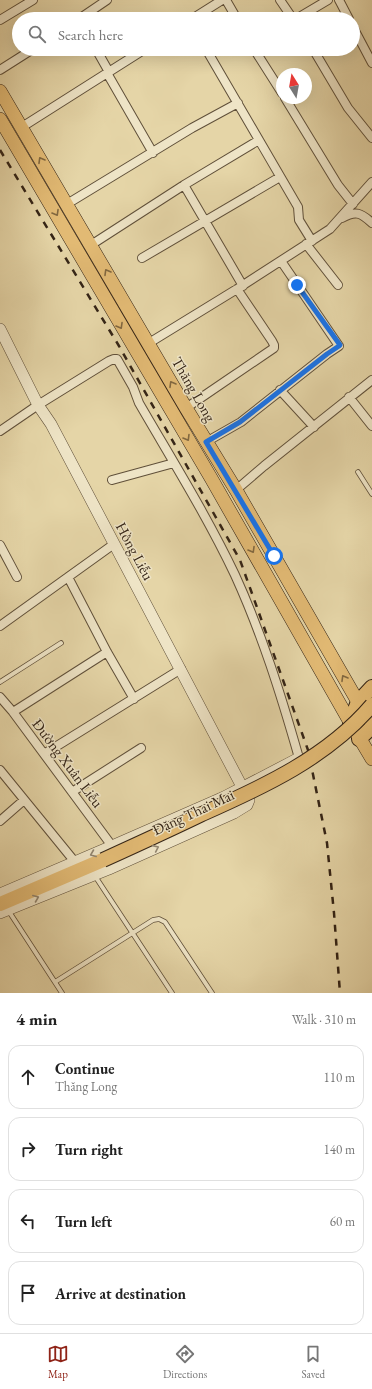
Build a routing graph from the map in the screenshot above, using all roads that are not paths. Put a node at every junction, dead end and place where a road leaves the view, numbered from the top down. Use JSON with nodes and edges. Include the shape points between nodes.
{"nodes":[{"id":1,"x":33,"y":0,"type":"edge"},
{"id":2,"x":107,"y":0,"type":"edge"},
{"id":3,"x":222,"y":0,"type":"edge"},
{"id":4,"x":226,"y":0,"type":"edge"},
{"id":5,"x":280,"y":0,"type":"edge"},
{"id":6,"x":328,"y":0,"type":"edge"},
{"id":7,"x":339,"y":0,"type":"edge"},
{"id":8,"x":13,"y":12,"type":"edge"},
{"id":9,"x":89,"y":12,"type":"edge"},
{"id":10,"x":203,"y":12,"type":"edge"},
{"id":11,"x":232,"y":12,"type":"edge"},
{"id":12,"x":289,"y":12,"type":"edge"},
{"id":13,"x":307,"y":12,"type":"edge"},
{"id":14,"x":345,"y":12,"type":"edge"},
{"id":15,"x":12,"y":13,"type":"edge"},
{"id":16,"x":0,"y":20,"type":"edge"},
{"id":17,"x":360,"y":40,"type":"edge"},
{"id":18,"x":22,"y":56,"type":"edge"},
{"id":19,"x":100,"y":56,"type":"edge"},
{"id":20,"x":134,"y":56,"type":"edge"},
{"id":21,"x":210,"y":56,"type":"edge"},
{"id":22,"x":259,"y":56,"type":"edge"},
{"id":23,"x":316,"y":56,"type":"edge"},
{"id":24,"x":372,"y":63,"type":"edge"},
{"id":25,"x":0,"y":70,"type":"edge"},
{"id":26,"x":108,"y":73,"type":"junction"},
{"id":27,"x":276,"y":83,"type":"edge"},
{"id":28,"x":0,"y":91,"type":"edge"},
{"id":29,"x":238,"y":103,"type":"junction"},
{"id":30,"x":289,"y":104,"type":"edge"},
{"id":31,"x":0,"y":119,"type":"edge"},
{"id":32,"x":22,"y":128,"type":"junction"},
{"id":33,"x":372,"y":138,"type":"edge"},
{"id":34,"x":259,"y":140,"type":"junction"},
{"id":35,"x":153,"y":153,"type":"junction"},
{"id":36,"x":280,"y":177,"type":"junction"},
{"id":37,"x":372,"y":182,"type":"edge"},
{"id":38,"x":184,"y":185,"type":"junction"},
{"id":39,"x":67,"y":204,"type":"junction"},
{"id":40,"x":353,"y":204,"type":"junction"},
{"id":41,"x":205,"y":220,"type":"junction"},
{"id":42,"x":338,"y":220,"type":"junction"},
{"id":43,"x":372,"y":223,"type":"edge"},
{"id":44,"x":309,"y":243,"type":"junction"},
{"id":45,"x":91,"y":246,"type":"junction"},
{"id":46,"x":142,"y":258,"type":"dead end"},
{"id":47,"x":281,"y":261,"type":"junction"},
{"id":48,"x":338,"y":284,"type":"dead end"},
{"id":49,"x":240,"y":288,"type":"junction"},
{"id":50,"x":0,"y":329,"type":"edge"},
{"id":51,"x":149,"y":343,"type":"junction"},
{"id":52,"x":372,"y":380,"type":"edge"},
{"id":53,"x":280,"y":390,"type":"junction"},
{"id":54,"x":349,"y":397,"type":"junction"},
{"id":55,"x":38,"y":405,"type":"junction"},
{"id":56,"x":186,"y":408,"type":"junction"},
{"id":57,"x":173,"y":415,"type":"junction"},
{"id":58,"x":372,"y":426,"type":"edge"},
{"id":59,"x":314,"y":427,"type":"junction"},
{"id":60,"x":0,"y":431,"type":"edge"},
{"id":61,"x":206,"y":442,"type":"junction"},
{"id":62,"x":174,"y":463,"type":"junction"},
{"id":63,"x":358,"y":472,"type":"dead end"},
{"id":64,"x":112,"y":480,"type":"dead end"},
{"id":65,"x":236,"y":490,"type":"junction"},
{"id":66,"x":372,"y":494,"type":"edge"},
{"id":67,"x":114,"y":544,"type":"junction"},
{"id":68,"x":0,"y":545,"type":"edge"},
{"id":69,"x":17,"y":577,"type":"dead end"},
{"id":70,"x":68,"y":577,"type":"junction"},
{"id":71,"x":0,"y":626,"type":"edge"},
{"id":72,"x":61,"y":643,"type":"dead end"},
{"id":73,"x":107,"y":652,"type":"junction"},
{"id":74,"x":181,"y":669,"type":"junction"},
{"id":75,"x":0,"y":682,"type":"edge"},
{"id":76,"x":372,"y":687,"type":"edge"},
{"id":77,"x":0,"y":697,"type":"edge"},
{"id":78,"x":134,"y":699,"type":"junction"},
{"id":79,"x":365,"y":703,"type":"edge"},
{"id":80,"x":13,"y":712,"type":"junction"},
{"id":81,"x":350,"y":722,"type":"junction"},
{"id":82,"x":372,"y":723,"type":"edge"},
{"id":83,"x":372,"y":727,"type":"edge"},
{"id":84,"x":359,"y":739,"type":"junction"},
{"id":85,"x":141,"y":748,"type":"dead end"},
{"id":86,"x":44,"y":754,"type":"junction"},
{"id":87,"x":298,"y":758,"type":"joint"},
{"id":88,"x":372,"y":759,"type":"edge"},
{"id":89,"x":0,"y":770,"type":"edge"},
{"id":90,"x":243,"y":787,"type":"junction"},
{"id":91,"x":72,"y":792,"type":"junction"},
{"id":92,"x":24,"y":800,"type":"junction"},
{"id":93,"x":194,"y":810,"type":"junction"},
{"id":94,"x":0,"y":821,"type":"edge"},
{"id":95,"x":202,"y":827,"type":"junction"},
{"id":96,"x":112,"y":846,"type":"junction"},
{"id":97,"x":75,"y":862,"type":"junction"},
{"id":98,"x":94,"y":875,"type":"junction"},
{"id":99,"x":0,"y":894,"type":"edge"},
{"id":100,"x":3,"y":909,"type":"edge"},
{"id":101,"x":132,"y":933,"type":"junction"},
{"id":102,"x":55,"y":982,"type":"junction"},
{"id":103,"x":62,"y":993,"type":"edge"},
{"id":104,"x":172,"y":993,"type":"edge"},
{"id":105,"x":212,"y":993,"type":"edge"}],
"edges":[{"from":1,"to":8,"type":"street"},
{"from":2,"to":9,"type":"street"},
{"from":3,"to":10,"type":"street"},
{"from":4,"to":11,"type":"street"},
{"from":5,"to":12,"type":"street"},
{"from":6,"to":13,"type":"street"},
{"from":7,"to":14,"type":"street"},
{"from":15,"to":16,"type":"street"},
{"from":17,"to":24,"type":"street"},
{"from":18,"to":25,"type":"street"},
{"from":19,"to":26,"type":"street"},
{"from":20,"to":26,"type":"street"},
{"from":21,"to":29,"type":"street"},
{"from":22,"to":27,"type":"street"},
{"from":23,"to":33,"type":"street","via":[[348,108]]},
{"from":26,"to":32,"type":"street"},
{"from":26,"to":35,"type":"street"},
{"from":28,"to":32,"type":"main road","name":"Thăng Long"},
{"from":29,"to":34,"type":"street"},
{"from":29,"to":35,"type":"street"},
{"from":30,"to":40,"type":"street","via":[[338,185]]},
{"from":31,"to":57,"type":"main road","name":"Thăng Long","one_way":true},
{"from":39,"to":32,"type":"main road","name":"Thăng Long","one_way":true},
{"from":34,"to":36,"type":"street"},
{"from":34,"to":38,"type":"street"},
{"from":35,"to":39,"type":"street"},
{"from":36,"to":41,"type":"street"},
{"from":36,"to":44,"type":"street","via":[[298,207],[299,220]]},
{"from":37,"to":40,"type":"street"},
{"from":38,"to":41,"type":"street"},
{"from":38,"to":45,"type":"street"},
{"from":39,"to":45,"type":"main road","name":"Thăng Long"},
{"from":40,"to":42,"type":"street"},
{"from":41,"to":46,"type":"street"},
{"from":41,"to":49,"type":"street"},
{"from":42,"to":43,"type":"street","via":[[358,213],[363,214]]},
{"from":42,"to":44,"type":"street","via":[[330,230]]},
{"from":44,"to":47,"type":"street"},
{"from":44,"to":48,"type":"street"},
{"from":51,"to":45,"type":"main road","name":"Thăng Long","one_way":true},
{"from":47,"to":49,"type":"street"},
{"from":47,"to":53,"type":"street","via":[[340,345]]},
{"from":49,"to":51,"type":"street"},
{"from":49,"to":56,"type":"street","via":[[274,348]]},
{"from":50,"to":55,"type":"street","name":"Hồng Liễu"},
{"from":56,"to":51,"type":"main road","name":"Thăng Long","one_way":true},
{"from":52,"to":54,"type":"street"},
{"from":53,"to":59,"type":"street"},
{"from":53,"to":61,"type":"street","via":[[240,422]]},
{"from":54,"to":58,"type":"street"},
{"from":54,"to":59,"type":"street"},
{"from":55,"to":60,"type":"street"},
{"from":55,"to":62,"type":"street","via":[[114,359],[118,361]]},
{"from":55,"to":67,"type":"street","name":"Hồng Liễu","via":[[51,424]]},
{"from":56,"to":57,"type":"main road"},
{"from":56,"to":61,"type":"main road","name":"Thăng Long"},
{"from":57,"to":81,"type":"main road","name":"Thăng Long","one_way":true},
{"from":59,"to":65,"type":"street"},
{"from":61,"to":65,"type":"main road","name":"Thăng Long"},
{"from":62,"to":64,"type":"street"},
{"from":62,"to":87,"type":"street","via":[[219,543],[249,607],[276,680]]},
{"from":63,"to":66,"type":"lane"},
{"from":79,"to":65,"type":"main road","name":"Thăng Long","one_way":true},
{"from":67,"to":70,"type":"street"},
{"from":67,"to":74,"type":"street","name":"Hồng Liễu"},
{"from":68,"to":69,"type":"street"},
{"from":70,"to":71,"type":"street"},
{"from":70,"to":73,"type":"street"},
{"from":72,"to":75,"type":"lane"},
{"from":73,"to":78,"type":"street"},
{"from":73,"to":80,"type":"street"},
{"from":74,"to":78,"type":"street"},
{"from":74,"to":90,"type":"street","name":"Hồng Liễu"},
{"from":76,"to":79,"type":"highway"},
{"from":77,"to":80,"type":"street","name":"Đường Xuân Liễu"},
{"from":78,"to":86,"type":"street"},
{"from":79,"to":81,"type":"highway"},
{"from":79,"to":82,"type":"main road","name":"Thăng Long"},
{"from":79,"to":100,"type":"highway","bridge":true,"via":[[349,728],[296,767],[232,801]]},
{"from":80,"to":86,"type":"street","name":"Đường Xuân Liễu"},
{"from":81,"to":84,"type":"main road","name":"Thăng Long"},
{"from":83,"to":84,"type":"highway"},
{"from":84,"to":88,"type":"main road","name":"Thăng Long"},
{"from":85,"to":91,"type":"street"},
{"from":86,"to":91,"type":"street","name":"Đường Xuân Liễu"},
{"from":87,"to":90,"type":"street"},
{"from":89,"to":92,"type":"street"},
{"from":90,"to":93,"type":"street","name":"Đặng Thai Mai"},
{"from":90,"to":95,"type":"street","name":"Đặng Thai Mai","via":[[249,798],[247,805]]},
{"from":91,"to":96,"type":"street","name":"Đường Xuân Liễu"},
{"from":92,"to":94,"type":"street"},
{"from":92,"to":97,"type":"street"},
{"from":93,"to":95,"type":"street"},
{"from":93,"to":96,"type":"street","name":"Đặng Thai Mai"},
{"from":98,"to":95,"type":"street","name":"Đặng Thai Mai","one_way":true},
{"from":96,"to":97,"type":"street","name":"Đặng Thai Mai","one_way":true},
{"from":97,"to":99,"type":"street","name":"Đặng Thai Mai"},
{"from":100,"to":98,"type":"street","name":"Đặng Thai Mai","one_way":true},
{"from":98,"to":101,"type":"lane"},
{"from":100,"to":102,"type":"lane"},
{"from":101,"to":102,"type":"lane"},
{"from":101,"to":104,"type":"lane"},
{"from":101,"to":105,"type":"lane","via":[[153,920],[163,920]]},
{"from":102,"to":103,"type":"lane"}]}
